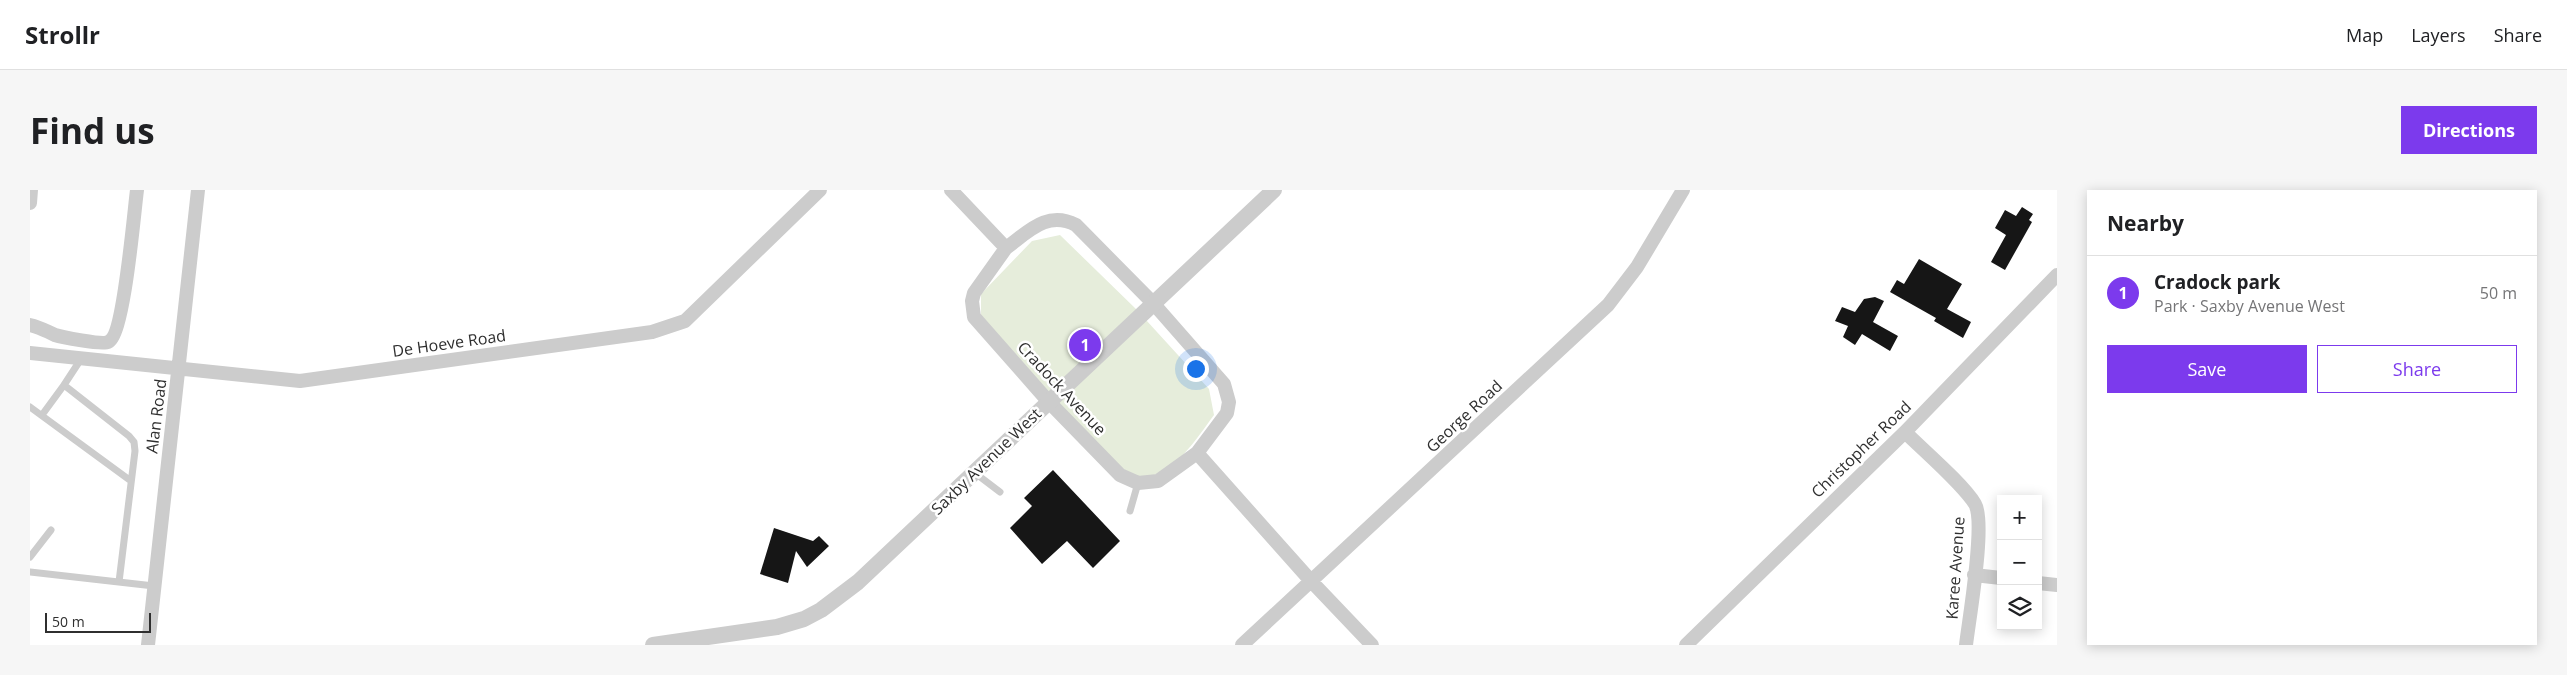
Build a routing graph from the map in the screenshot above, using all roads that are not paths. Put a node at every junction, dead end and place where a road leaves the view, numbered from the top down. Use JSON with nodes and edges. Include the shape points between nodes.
{"nodes":[{"id":1,"x":31,"y":190,"type":"edge"},
{"id":2,"x":137,"y":190,"type":"edge"},
{"id":3,"x":198,"y":190,"type":"edge"},
{"id":4,"x":820,"y":190,"type":"edge"},
{"id":5,"x":951,"y":190,"type":"edge"},
{"id":6,"x":1274,"y":190,"type":"edge"},
{"id":7,"x":1683,"y":190,"type":"edge"},
{"id":8,"x":30,"y":203,"type":"edge"},
{"id":9,"x":1006,"y":248,"type":"junction"},
{"id":10,"x":2057,"y":275,"type":"edge"},
{"id":11,"x":1153,"y":303,"type":"junction"},
{"id":12,"x":30,"y":325,"type":"edge"},
{"id":13,"x":30,"y":353,"type":"edge"},
{"id":14,"x":81,"y":359,"type":"junction"},
{"id":15,"x":179,"y":368,"type":"junction"},
{"id":16,"x":64,"y":385,"type":"junction"},
{"id":17,"x":1048,"y":401,"type":"junction"},
{"id":18,"x":30,"y":407,"type":"edge"},
{"id":19,"x":42,"y":415,"type":"junction"},
{"id":20,"x":1905,"y":432,"type":"junction"},
{"id":21,"x":1197,"y":453,"type":"junction"},
{"id":22,"x":974,"y":473,"type":"junction"},
{"id":23,"x":131,"y":481,"type":"junction"},
{"id":24,"x":1138,"y":483,"type":"junction"},
{"id":25,"x":1000,"y":492,"type":"dead end"},
{"id":26,"x":1130,"y":511,"type":"dead end"},
{"id":27,"x":51,"y":530,"type":"dead end"},
{"id":28,"x":30,"y":557,"type":"edge"},
{"id":29,"x":30,"y":572,"type":"edge"},
{"id":30,"x":1974,"y":575,"type":"junction"},
{"id":31,"x":1997,"y":578,"type":"edge"},
{"id":32,"x":1311,"y":581,"type":"junction"},
{"id":33,"x":118,"y":582,"type":"junction"},
{"id":34,"x":2042,"y":583,"type":"edge"},
{"id":35,"x":2057,"y":585,"type":"edge"},
{"id":36,"x":154,"y":586,"type":"junction"},
{"id":37,"x":148,"y":645,"type":"edge"},
{"id":38,"x":653,"y":645,"type":"edge"},
{"id":39,"x":1242,"y":645,"type":"edge"},
{"id":40,"x":1372,"y":645,"type":"edge"},
{"id":41,"x":1686,"y":645,"type":"edge"},
{"id":42,"x":1966,"y":645,"type":"edge"}],
"edges":[{"from":1,"to":8,"type":"street"},
{"from":2,"to":12,"type":"street","via":[[118,328],[112,339],[104,343],[56,335]]},
{"from":3,"to":15,"type":"street","name":"Alan Road"},
{"from":4,"to":15,"type":"street","name":"De Hoeve Road","via":[[685,321],[671,327],[300,382]]},
{"from":5,"to":9,"type":"street"},
{"from":6,"to":11,"type":"street","name":"Saxby Avenue West"},
{"from":7,"to":32,"type":"street","name":"George Road","via":[[1632,274],[1608,305]]},
{"from":9,"to":11,"type":"street","name":"Cradock Avenue","via":[[1040,223],[1065,220],[1076,225]]},
{"from":9,"to":17,"type":"street","name":"Cradock Avenue","via":[[974,293],[974,317]]},
{"from":10,"to":20,"type":"street","name":"Christopher Road"},
{"from":11,"to":17,"type":"street","name":"Saxby Avenue West"},
{"from":11,"to":21,"type":"street","name":"Cradock Avenue","via":[[1218,376],[1227,392],[1228,413]]},
{"from":13,"to":14,"type":"street","name":"De Hoeve Road"},
{"from":14,"to":15,"type":"street","name":"De Hoeve Road"},
{"from":14,"to":16,"type":"lane"},
{"from":15,"to":36,"type":"street","name":"Alan Road"},
{"from":16,"to":19,"type":"lane"},
{"from":16,"to":23,"type":"lane","via":[[134,442]]},
{"from":17,"to":22,"type":"street","name":"Saxby Avenue West"},
{"from":17,"to":24,"type":"street","name":"Cradock Avenue","via":[[1120,475]]},
{"from":18,"to":19,"type":"lane"},
{"from":19,"to":23,"type":"lane"},
{"from":20,"to":30,"type":"street","name":"Karee Avenue","via":[[1976,507],[1978,526]]},
{"from":20,"to":41,"type":"street","name":"Christopher Road"},
{"from":21,"to":24,"type":"street","name":"Cradock Avenue","via":[[1158,481]]},
{"from":21,"to":32,"type":"street"},
{"from":22,"to":25,"type":"lane"},
{"from":22,"to":38,"type":"street","name":"Saxby Avenue West","via":[[858,582],[804,619]]},
{"from":23,"to":33,"type":"lane"},
{"from":24,"to":26,"type":"lane"},
{"from":27,"to":28,"type":"lane"},
{"from":29,"to":33,"type":"lane"},
{"from":30,"to":31,"type":"street"},
{"from":30,"to":42,"type":"street","name":"Karee Avenue"},
{"from":32,"to":39,"type":"street","name":"George Road"},
{"from":32,"to":40,"type":"street"},
{"from":33,"to":36,"type":"lane"},
{"from":34,"to":35,"type":"street"},
{"from":36,"to":37,"type":"street","name":"Alan Road"}]}
